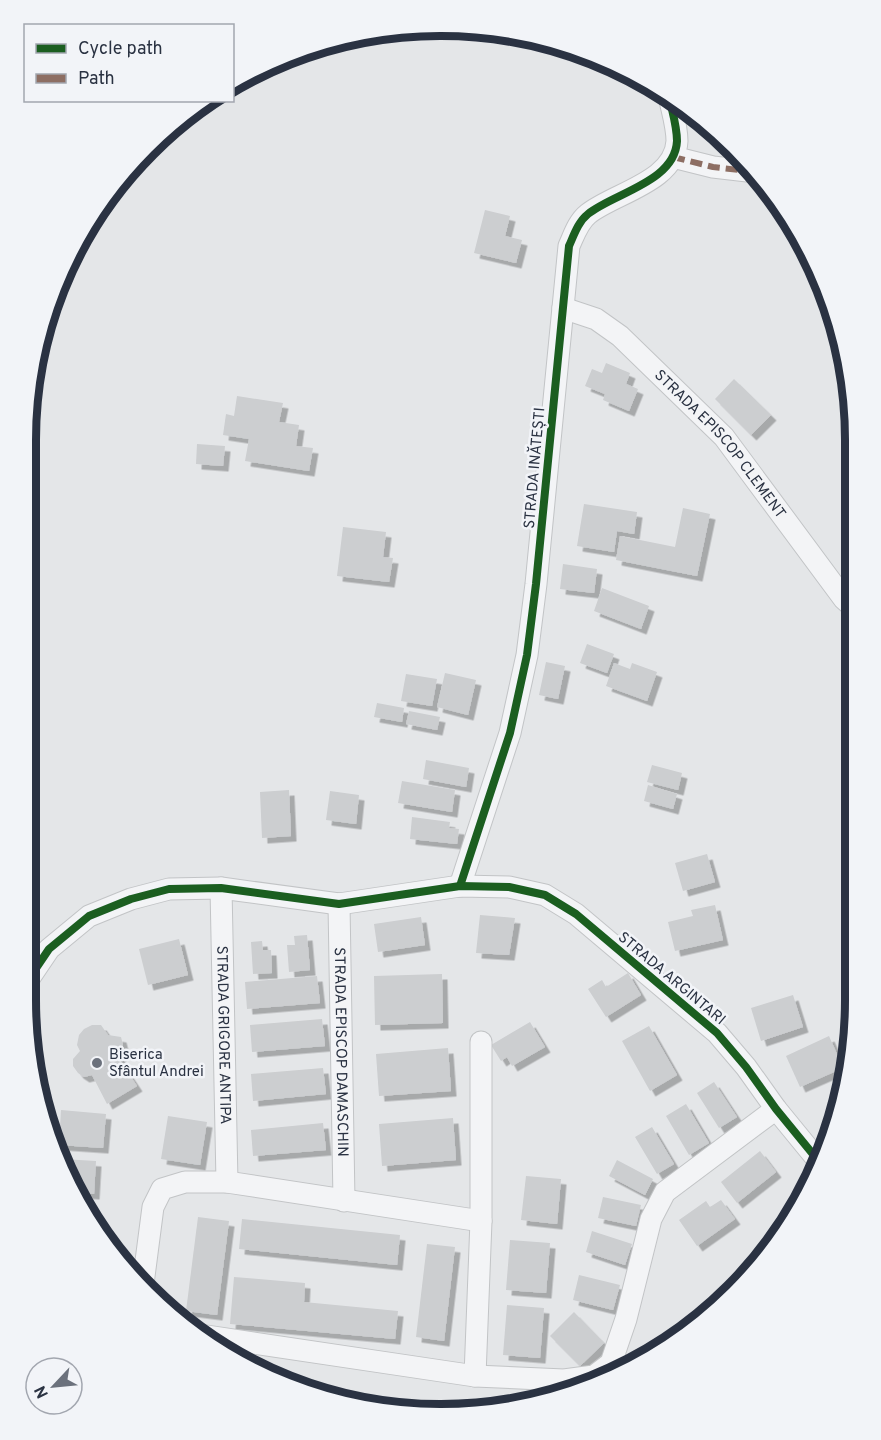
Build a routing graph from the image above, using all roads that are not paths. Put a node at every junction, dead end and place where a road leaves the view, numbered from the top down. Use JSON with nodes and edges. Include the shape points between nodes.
{"nodes":[{"id":1,"x":672,"y":109,"type":"edge"},
{"id":2,"x":673,"y":157,"type":"junction"},
{"id":3,"x":742,"y":170,"type":"edge"},
{"id":4,"x":562,"y":308,"type":"junction"},
{"id":5,"x":845,"y":599,"type":"edge"},
{"id":6,"x":460,"y":886,"type":"junction"},
{"id":7,"x":221,"y":888,"type":"junction"},
{"id":8,"x":339,"y":904,"type":"junction"},
{"id":9,"x":36,"y":969,"type":"edge"},
{"id":10,"x":481,"y":1041,"type":"dead end"},
{"id":11,"x":776,"y":1109,"type":"junction"},
{"id":12,"x":814,"y":1155,"type":"edge"},
{"id":13,"x":227,"y":1182,"type":"junction"},
{"id":14,"x":344,"y":1201,"type":"junction"},
{"id":15,"x":481,"y":1221,"type":"junction"},
{"id":16,"x":144,"y":1275,"type":"edge"},
{"id":17,"x":219,"y":1338,"type":"edge"},
{"id":18,"x":602,"y":1370,"type":"edge"},
{"id":19,"x":475,"y":1376,"type":"junction"},
{"id":20,"x":585,"y":1377,"type":"edge"}],
"edges":[{"from":1,"to":2,"type":"street","via":[[677,142]]},
{"from":2,"to":3,"type":"street"},
{"from":2,"to":4,"type":"street","name":"STRADA INĂTEȘTI","via":[[661,172],[587,214],[577,227],[569,246]]},
{"from":4,"to":5,"type":"street","name":"STRADA EPISCOP CLEMENT","via":[[596,319],[620,336],[724,437]]},
{"from":4,"to":6,"type":"street","name":"STRADA INĂTEȘTI","via":[[527,655],[510,733]]},
{"from":6,"to":8,"type":"street","name":"STRADA ARGINTARI"},
{"from":6,"to":11,"type":"street","name":"STRADA ARGINTARI","via":[[509,888],[545,895],[576,914],[717,1033]]},
{"from":7,"to":8,"type":"street","name":"STRADA ARGINTARI"},
{"from":7,"to":9,"type":"street","name":"STRADA ARGINTARI","via":[[168,889],[89,916],[50,949]]},
{"from":7,"to":13,"type":"street","name":"STRADA GRIGORE ANTIPA"},
{"from":8,"to":14,"type":"street","name":"STRADA EPISCOP DAMASCHIN"},
{"from":10,"to":15,"type":"street"},
{"from":11,"to":12,"type":"street","name":"STRADA ARGINTARI"},
{"from":11,"to":18,"type":"street","via":[[665,1192],[651,1219],[611,1363]]},
{"from":13,"to":14,"type":"street"},
{"from":13,"to":16,"type":"street","via":[[184,1182],[162,1189],[153,1208]]},
{"from":14,"to":15,"type":"street"},
{"from":15,"to":19,"type":"street"},
{"from":17,"to":19,"type":"street"},
{"from":19,"to":20,"type":"street","via":[[564,1380]]}]}
